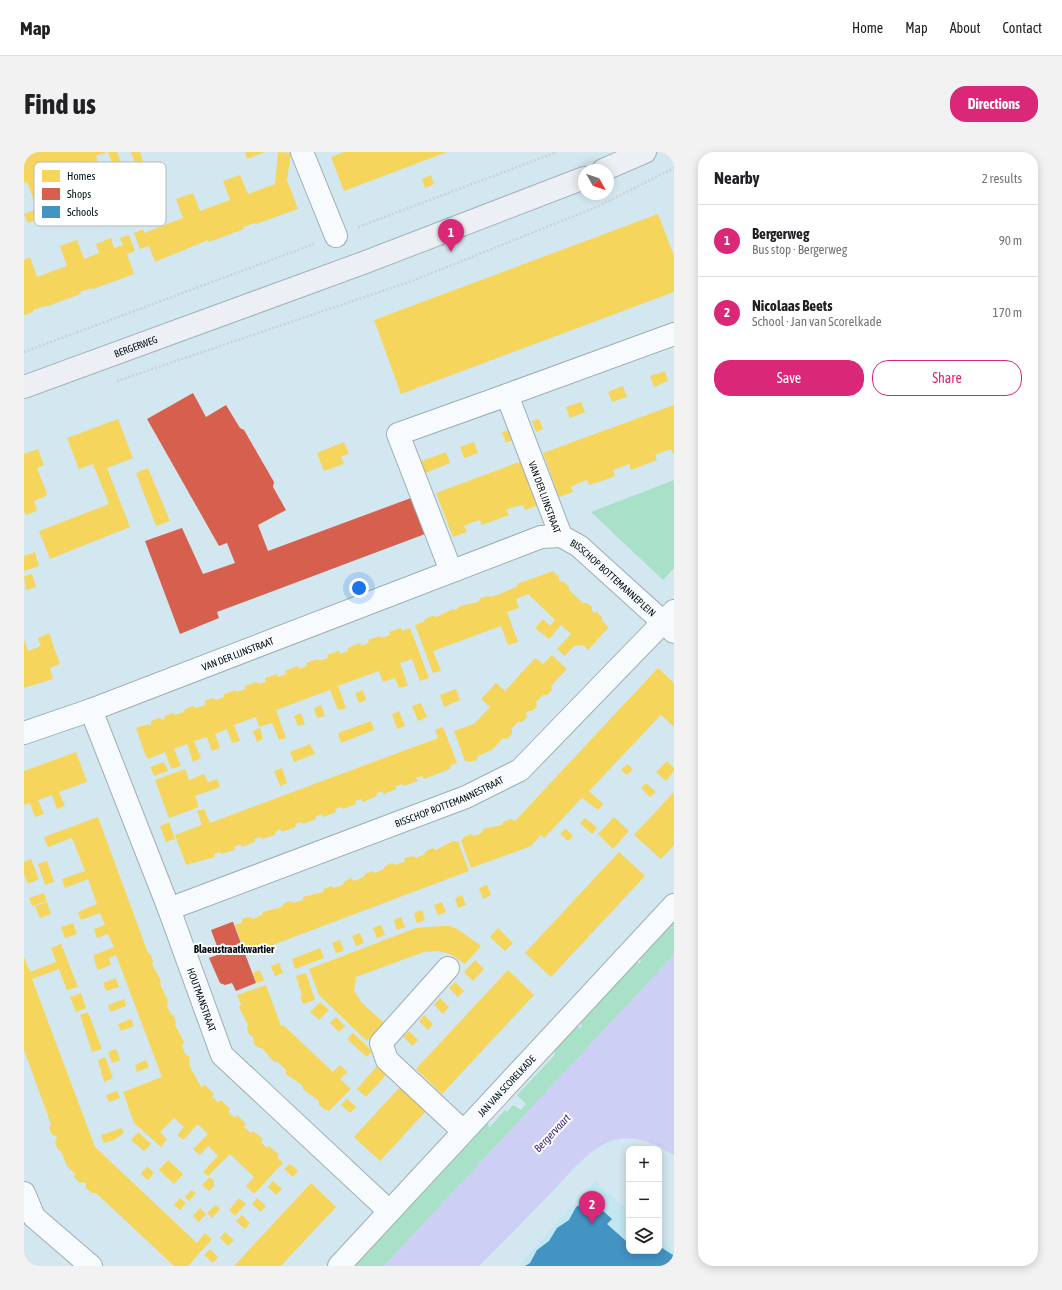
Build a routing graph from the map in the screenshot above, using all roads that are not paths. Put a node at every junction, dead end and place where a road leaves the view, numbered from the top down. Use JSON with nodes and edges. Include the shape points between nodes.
{"nodes":[{"id":1,"x":302,"y":152,"type":"edge"},
{"id":2,"x":645,"y":152,"type":"edge"},
{"id":3,"x":614,"y":165,"type":"edge"},
{"id":4,"x":578,"y":180,"type":"edge"},
{"id":5,"x":336,"y":236,"type":"road end"},
{"id":6,"x":674,"y":334,"type":"edge"},
{"id":7,"x":24,"y":387,"type":"edge"},
{"id":8,"x":507,"y":395,"type":"junction"},
{"id":9,"x":561,"y":536,"type":"junction"},
{"id":10,"x":451,"y":571,"type":"junction"},
{"id":11,"x":671,"y":622,"type":"edge"},
{"id":12,"x":91,"y":710,"type":"junction"},
{"id":13,"x":24,"y":733,"type":"edge"},
{"id":14,"x":674,"y":905,"type":"edge"},
{"id":15,"x":169,"y":909,"type":"junction"},
{"id":16,"x":448,"y":968,"type":"dead end"},
{"id":17,"x":463,"y":1131,"type":"junction"},
{"id":18,"x":24,"y":1193,"type":"edge"},
{"id":19,"x":389,"y":1211,"type":"junction"},
{"id":20,"x":29,"y":1223,"type":"edge"},
{"id":21,"x":90,"y":1266,"type":"edge"},
{"id":22,"x":339,"y":1266,"type":"edge"}],
"edges":[{"from":1,"to":5,"type":"street"},
{"from":2,"to":3,"type":"main road"},
{"from":4,"to":7,"type":"main road","name":"BERGERWEG","via":[[363,263]]},
{"from":6,"to":8,"type":"street"},
{"from":8,"to":9,"type":"street","name":"VAN DER LIJNSTRAAT"},
{"from":8,"to":10,"type":"street","via":[[398,434]]},
{"from":9,"to":10,"type":"street","name":"VAN DER LIJNSTRAAT","via":[[541,537]]},
{"from":9,"to":11,"type":"street","name":"BISSCHOP BOTTEMANNEPLEIN","via":[[579,546]]},
{"from":10,"to":12,"type":"street","name":"VAN DER LIJNSTRAAT"},
{"from":11,"to":15,"type":"street","name":"BISSCHOP BOTTEMANNESTRAAT","via":[[520,770],[466,797]]},
{"from":12,"to":13,"type":"street","name":"VAN DER LIJNSTRAAT"},
{"from":12,"to":15,"type":"street","name":"HOUTMANSTRAAT"},
{"from":14,"to":17,"type":"street","name":"JAN VAN SCORELKADE"},
{"from":15,"to":19,"type":"street","name":"HOUTMANSTRAAT","via":[[222,1055]]},
{"from":16,"to":17,"type":"street","via":[[381,1043],[387,1060]]},
{"from":17,"to":19,"type":"street","name":"JAN VAN SCORELKADE"},
{"from":18,"to":20,"type":"street"},
{"from":19,"to":22,"type":"street","name":"JAN VAN SCORELKADE"},
{"from":20,"to":21,"type":"street"}]}
